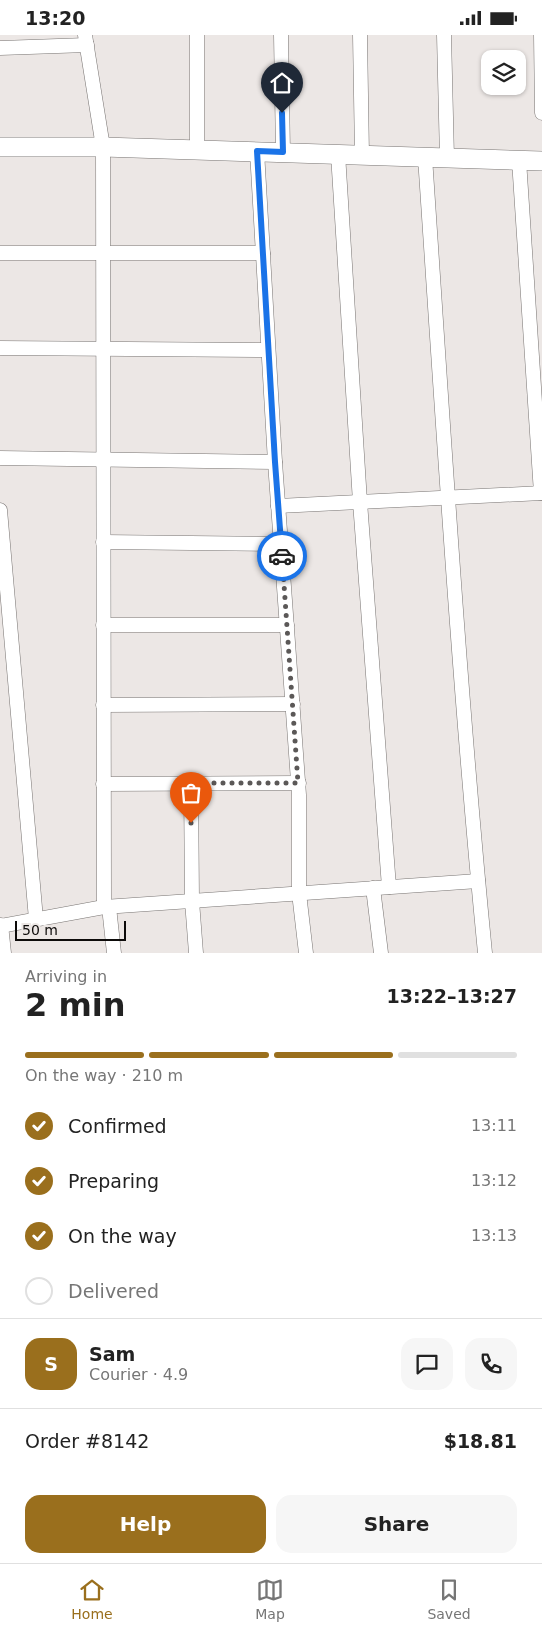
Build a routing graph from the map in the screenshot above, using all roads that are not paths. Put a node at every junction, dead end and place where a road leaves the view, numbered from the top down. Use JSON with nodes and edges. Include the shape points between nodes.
{"nodes":[{"id":1,"x":197,"y":35,"type":"edge"},
{"id":2,"x":281,"y":35,"type":"edge"},
{"id":3,"x":360,"y":35,"type":"edge"},
{"id":4,"x":444,"y":35,"type":"edge"},
{"id":5,"x":541,"y":35,"type":"edge"},
{"id":6,"x":86,"y":40,"type":"edge"},
{"id":7,"x":0,"y":47,"type":"edge"},
{"id":8,"x":542,"y":113,"type":"edge"},
{"id":9,"x":0,"y":147,"type":"edge"},
{"id":10,"x":103,"y":147,"type":"junction"},
{"id":11,"x":197,"y":150,"type":"junction"},
{"id":12,"x":257,"y":151,"type":"junction"},
{"id":13,"x":283,"y":152,"type":"junction"},
{"id":14,"x":338,"y":154,"type":"junction"},
{"id":15,"x":362,"y":155,"type":"junction"},
{"id":16,"x":425,"y":157,"type":"junction"},
{"id":17,"x":447,"y":158,"type":"junction"},
{"id":18,"x":519,"y":160,"type":"junction"},
{"id":19,"x":542,"y":161,"type":"edge"},
{"id":20,"x":0,"y":253,"type":"edge"},
{"id":21,"x":103,"y":253,"type":"junction"},
{"id":22,"x":263,"y":253,"type":"junction"},
{"id":23,"x":0,"y":348,"type":"edge"},
{"id":24,"x":103,"y":348,"type":"junction"},
{"id":25,"x":268,"y":350,"type":"junction"},
{"id":26,"x":0,"y":458,"type":"edge"},
{"id":27,"x":103,"y":459,"type":"junction"},
{"id":28,"x":275,"y":462,"type":"junction"},
{"id":29,"x":541,"y":493,"type":"edge"},
{"id":30,"x":448,"y":498,"type":"junction"},
{"id":31,"x":360,"y":502,"type":"junction"},
{"id":32,"x":278,"y":506,"type":"junction"},
{"id":33,"x":0,"y":510,"type":"edge"},
{"id":34,"x":103,"y":542,"type":"junction"},
{"id":35,"x":281,"y":544,"type":"junction"},
{"id":36,"x":5,"y":623,"type":"edge"},
{"id":37,"x":103,"y":625,"type":"junction"},
{"id":38,"x":287,"y":625,"type":"junction"},
{"id":39,"x":293,"y":704,"type":"junction"},
{"id":40,"x":103,"y":705,"type":"junction"},
{"id":41,"x":191,"y":783,"type":"junction"},
{"id":42,"x":298,"y":783,"type":"junction"},
{"id":43,"x":103,"y":784,"type":"junction"},
{"id":44,"x":478,"y":881,"type":"junction"},
{"id":45,"x":389,"y":887,"type":"junction"},
{"id":46,"x":373,"y":888,"type":"junction"},
{"id":47,"x":299,"y":893,"type":"junction"},
{"id":48,"x":192,"y":901,"type":"junction"},
{"id":49,"x":106,"y":907,"type":"junction"},
{"id":50,"x":36,"y":919,"type":"junction"},
{"id":51,"x":1,"y":925,"type":"edge"},
{"id":52,"x":4,"y":953,"type":"edge"},
{"id":53,"x":114,"y":953,"type":"edge"},
{"id":54,"x":196,"y":953,"type":"edge"},
{"id":55,"x":306,"y":953,"type":"edge"},
{"id":56,"x":382,"y":953,"type":"edge"},
{"id":57,"x":485,"y":953,"type":"edge"}],
"edges":[{"from":1,"to":11,"type":"street"},
{"from":2,"to":13,"type":"street"},
{"from":3,"to":15,"type":"street"},
{"from":4,"to":17,"type":"street"},
{"from":5,"to":8,"type":"street"},
{"from":6,"to":7,"type":"street"},
{"from":6,"to":10,"type":"street"},
{"from":9,"to":10,"type":"street"},
{"from":10,"to":11,"type":"street"},
{"from":10,"to":21,"type":"street"},
{"from":11,"to":12,"type":"street"},
{"from":12,"to":13,"type":"street"},
{"from":12,"to":22,"type":"street"},
{"from":13,"to":14,"type":"street"},
{"from":14,"to":15,"type":"street"},
{"from":14,"to":31,"type":"street"},
{"from":15,"to":16,"type":"street"},
{"from":16,"to":17,"type":"street"},
{"from":16,"to":30,"type":"street"},
{"from":17,"to":18,"type":"street"},
{"from":18,"to":19,"type":"street"},
{"from":18,"to":29,"type":"street"},
{"from":20,"to":21,"type":"street"},
{"from":21,"to":22,"type":"street"},
{"from":21,"to":24,"type":"street"},
{"from":22,"to":25,"type":"street"},
{"from":23,"to":24,"type":"street"},
{"from":24,"to":25,"type":"street"},
{"from":24,"to":27,"type":"street"},
{"from":25,"to":28,"type":"street"},
{"from":26,"to":27,"type":"street"},
{"from":27,"to":28,"type":"street"},
{"from":27,"to":34,"type":"street"},
{"from":28,"to":32,"type":"street"},
{"from":29,"to":30,"type":"street"},
{"from":30,"to":31,"type":"street"},
{"from":30,"to":44,"type":"street"},
{"from":31,"to":32,"type":"street"},
{"from":31,"to":45,"type":"street"},
{"from":32,"to":35,"type":"street"},
{"from":33,"to":36,"type":"street"},
{"from":34,"to":35,"type":"street"},
{"from":34,"to":37,"type":"street"},
{"from":35,"to":38,"type":"street"},
{"from":36,"to":50,"type":"street"},
{"from":37,"to":38,"type":"street"},
{"from":37,"to":40,"type":"street"},
{"from":38,"to":39,"type":"street"},
{"from":39,"to":40,"type":"street"},
{"from":39,"to":42,"type":"street"},
{"from":40,"to":43,"type":"street"},
{"from":41,"to":42,"type":"street"},
{"from":41,"to":43,"type":"street"},
{"from":41,"to":48,"type":"street"},
{"from":42,"to":47,"type":"street"},
{"from":43,"to":49,"type":"street"},
{"from":44,"to":45,"type":"street"},
{"from":44,"to":57,"type":"street"},
{"from":45,"to":46,"type":"street"},
{"from":46,"to":47,"type":"street"},
{"from":46,"to":56,"type":"street"},
{"from":47,"to":48,"type":"street"},
{"from":47,"to":55,"type":"street"},
{"from":48,"to":49,"type":"street"},
{"from":48,"to":54,"type":"street"},
{"from":49,"to":50,"type":"street"},
{"from":49,"to":53,"type":"street"},
{"from":50,"to":51,"type":"street"},
{"from":51,"to":52,"type":"street"}]}
